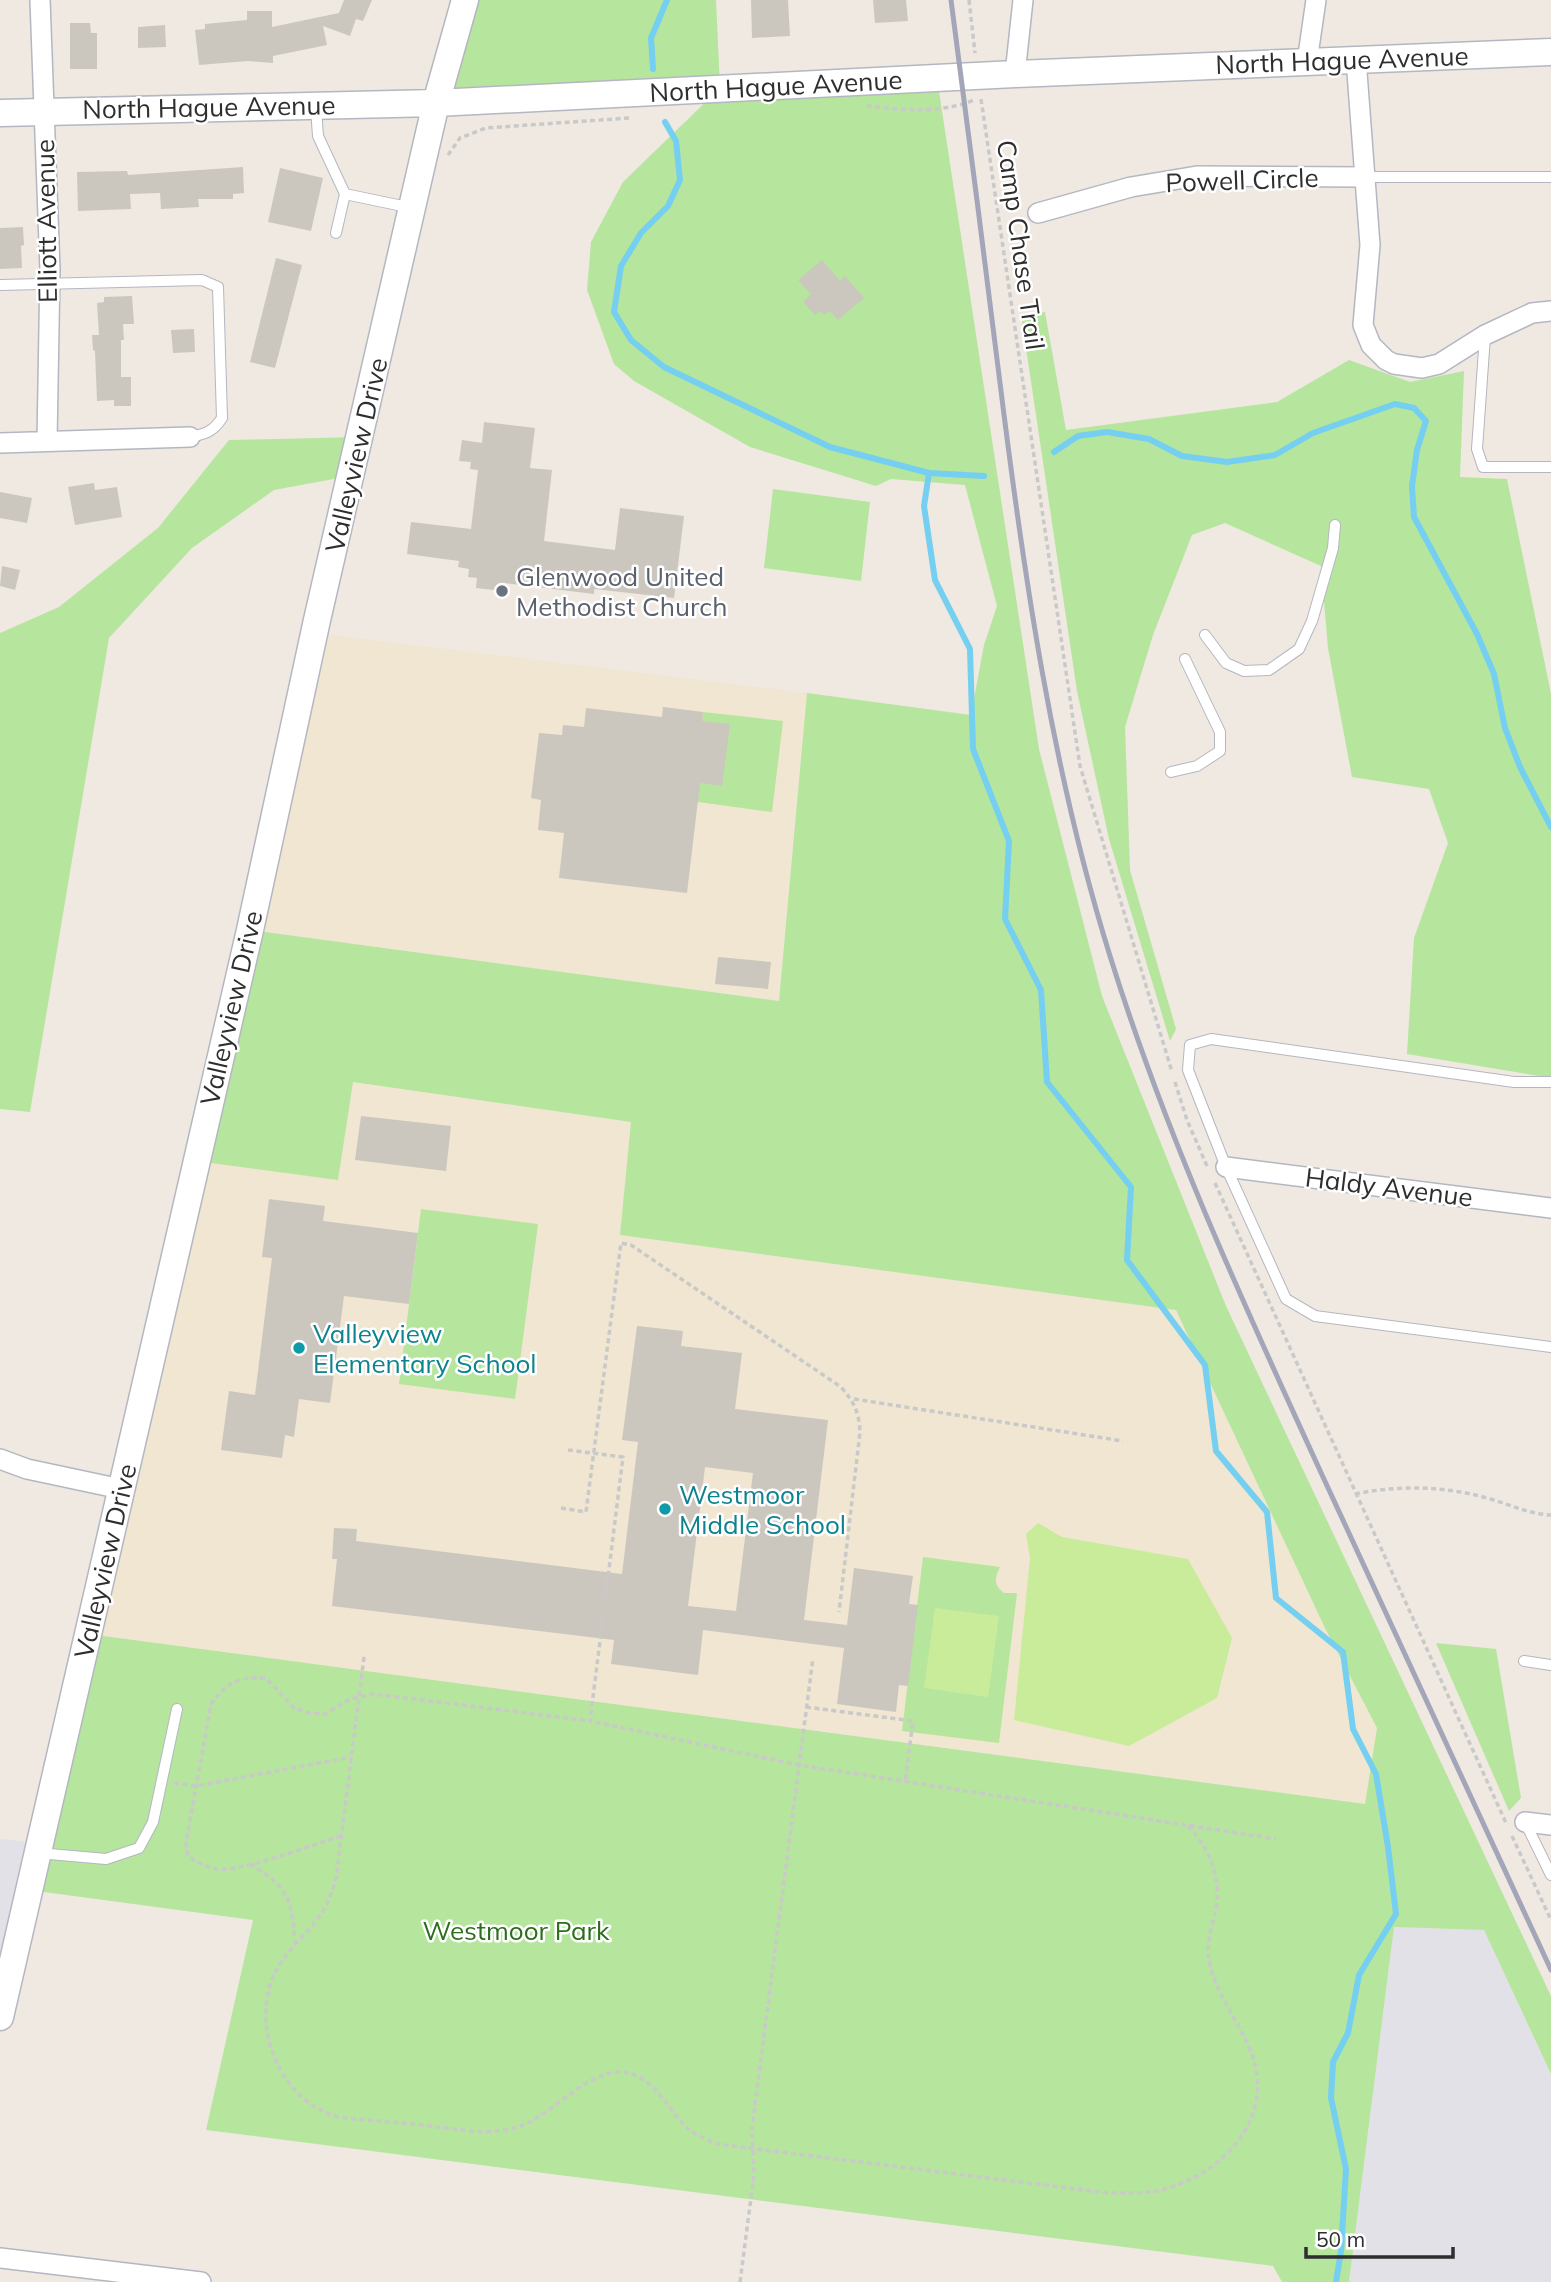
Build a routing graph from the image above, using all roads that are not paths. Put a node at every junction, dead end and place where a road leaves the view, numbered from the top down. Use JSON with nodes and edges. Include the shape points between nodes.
{"nodes":[{"id":1,"x":40,"y":0,"type":"edge"},
{"id":2,"x":465,"y":0,"type":"edge"},
{"id":3,"x":1023,"y":0,"type":"edge"},
{"id":4,"x":1316,"y":0,"type":"edge"},
{"id":5,"x":1551,"y":52,"type":"edge"},
{"id":6,"x":1356,"y":59,"type":"junction"},
{"id":7,"x":1307,"y":62,"type":"junction"},
{"id":8,"x":1015,"y":74,"type":"junction"},
{"id":9,"x":436,"y":103,"type":"junction"},
{"id":10,"x":316,"y":105,"type":"junction"},
{"id":11,"x":43,"y":111,"type":"junction"},
{"id":12,"x":0,"y":113,"type":"edge"},
{"id":13,"x":1366,"y":177,"type":"junction"},
{"id":14,"x":1551,"y":177,"type":"edge"},
{"id":15,"x":345,"y":194,"type":"junction"},
{"id":16,"x":412,"y":208,"type":"junction"},
{"id":17,"x":1038,"y":213,"type":"dead end"},
{"id":18,"x":336,"y":233,"type":"dead end"},
{"id":19,"x":49,"y":284,"type":"junction"},
{"id":20,"x":0,"y":285,"type":"edge"},
{"id":21,"x":1551,"y":311,"type":"edge"},
{"id":22,"x":1486,"y":335,"type":"junction"},
{"id":23,"x":190,"y":437,"type":"joint"},
{"id":24,"x":47,"y":442,"type":"junction"},
{"id":25,"x":0,"y":443,"type":"edge"},
{"id":26,"x":1551,"y":467,"type":"edge"},
{"id":27,"x":1335,"y":525,"type":"dead end"},
{"id":28,"x":1205,"y":635,"type":"dead end"},
{"id":29,"x":1185,"y":659,"type":"dead end"},
{"id":30,"x":1171,"y":772,"type":"dead end"},
{"id":31,"x":1551,"y":1083,"type":"edge"},
{"id":32,"x":1226,"y":1167,"type":"junction"},
{"id":33,"x":1551,"y":1208,"type":"edge"},
{"id":34,"x":1551,"y":1347,"type":"edge"},
{"id":35,"x":0,"y":1459,"type":"edge"},
{"id":36,"x":121,"y":1489,"type":"junction"},
{"id":37,"x":1524,"y":1661,"type":"dead end"},
{"id":38,"x":1551,"y":1665,"type":"edge"},
{"id":39,"x":177,"y":1709,"type":"dead end"},
{"id":40,"x":1525,"y":1822,"type":"joint"},
{"id":41,"x":1551,"y":1825,"type":"edge"},
{"id":42,"x":38,"y":1853,"type":"junction"},
{"id":43,"x":1551,"y":1875,"type":"edge"},
{"id":44,"x":0,"y":2017,"type":"edge"},
{"id":45,"x":0,"y":2258,"type":"edge"},
{"id":46,"x":201,"y":2282,"type":"edge"}],
"edges":[{"from":1,"to":11,"type":"street","name":"Elliott Avenue"},
{"from":2,"to":9,"type":"street","name":"Valleyview Drive"},
{"from":3,"to":8,"type":"street"},
{"from":4,"to":7,"type":"street"},
{"from":5,"to":6,"type":"street","name":"North Hague Avenue"},
{"from":6,"to":7,"type":"street","name":"North Hague Avenue"},
{"from":6,"to":13,"type":"street"},
{"from":7,"to":8,"type":"street","name":"North Hague Avenue"},
{"from":8,"to":9,"type":"street","name":"North Hague Avenue","via":[[979,87]]},
{"from":9,"to":10,"type":"street","name":"North Hague Avenue"},
{"from":9,"to":16,"type":"street","name":"Valleyview Drive"},
{"from":10,"to":11,"type":"street","name":"North Hague Avenue"},
{"from":10,"to":15,"type":"lane","via":[[318,136]]},
{"from":11,"to":12,"type":"street","name":"North Hague Avenue"},
{"from":11,"to":19,"type":"street","name":"Elliott Avenue"},
{"from":13,"to":14,"type":"lane"},
{"from":13,"to":17,"type":"street","name":"Powell Circle","via":[[1197,176],[1131,187]]},
{"from":13,"to":22,"type":"street","via":[[1370,245],[1363,325],[1371,345],[1386,360],[1411,367],[1439,364]]},
{"from":15,"to":16,"type":"lane"},
{"from":15,"to":18,"type":"lane"},
{"from":16,"to":36,"type":"street","name":"Valleyview Drive"},
{"from":19,"to":20,"type":"lane"},
{"from":19,"to":23,"type":"lane","via":[[202,280],[218,288],[222,418],[215,429]]},
{"from":19,"to":24,"type":"street","name":"Elliott Avenue"},
{"from":21,"to":22,"type":"street","via":[[1532,313]]},
{"from":22,"to":26,"type":"lane","via":[[1477,450],[1483,467]]},
{"from":23,"to":24,"type":"street"},
{"from":24,"to":25,"type":"street"},
{"from":27,"to":28,"type":"lane","via":[[1319,597],[1299,649],[1269,670],[1244,671],[1226,663]]},
{"from":29,"to":30,"type":"lane","via":[[1220,732],[1220,751],[1196,766]]},
{"from":31,"to":32,"type":"lane","via":[[1514,1082],[1211,1039],[1190,1045],[1188,1070]]},
{"from":32,"to":33,"type":"street","name":"Haldy Avenue"},
{"from":32,"to":34,"type":"lane","via":[[1286,1299],[1315,1315]]},
{"from":35,"to":36,"type":"street"},
{"from":36,"to":42,"type":"street","name":"Valleyview Drive"},
{"from":37,"to":38,"type":"lane"},
{"from":39,"to":42,"type":"lane","via":[[153,1822],[139,1848],[106,1859]]},
{"from":40,"to":41,"type":"street"},
{"from":40,"to":43,"type":"lane"},
{"from":42,"to":44,"type":"street","name":"Valleyview Drive"},
{"from":45,"to":46,"type":"street"}]}
